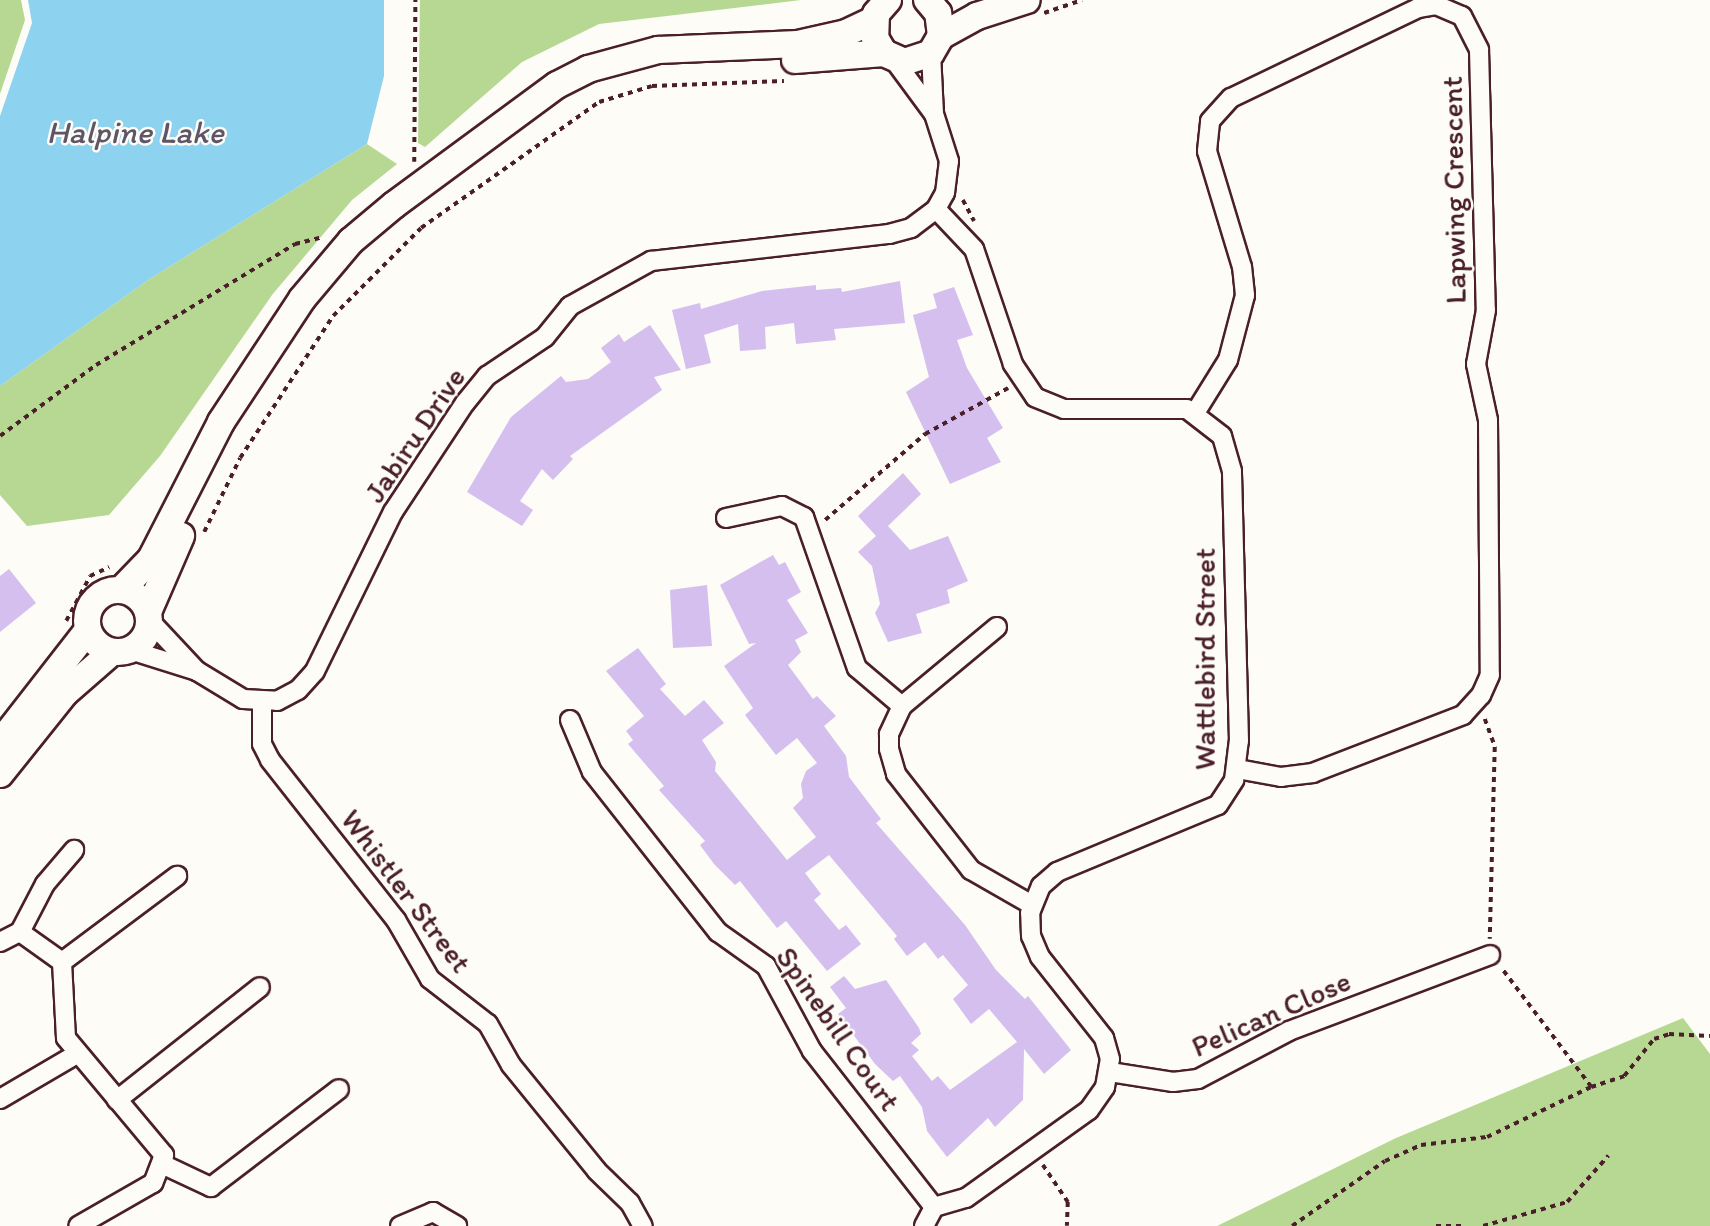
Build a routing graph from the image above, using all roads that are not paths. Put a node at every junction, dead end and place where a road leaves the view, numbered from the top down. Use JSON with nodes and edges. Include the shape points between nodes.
{"nodes":[{"id":1,"x":1027,"y":0,"type":"edge"},
{"id":2,"x":937,"y":1,"type":"edge"},
{"id":3,"x":1458,"y":6,"type":"edge"},
{"id":4,"x":880,"y":7,"type":"edge"},
{"id":5,"x":936,"y":44,"type":"junction"},
{"id":6,"x":889,"y":56,"type":"junction"},
{"id":7,"x":934,"y":114,"type":"junction"},
{"id":8,"x":936,"y":209,"type":"junction"},
{"id":9,"x":1195,"y":414,"type":"junction"},
{"id":10,"x":726,"y":518,"type":"dead end"},
{"id":11,"x":119,"y":577,"type":"junction"},
{"id":12,"x":149,"y":617,"type":"junction"},
{"id":13,"x":997,"y":627,"type":"dead end"},
{"id":14,"x":88,"y":631,"type":"junction"},
{"id":15,"x":121,"y":651,"type":"junction"},
{"id":16,"x":197,"y":671,"type":"junction"},
{"id":17,"x":262,"y":703,"type":"junction"},
{"id":18,"x":902,"y":706,"type":"junction"},
{"id":19,"x":570,"y":720,"type":"dead end"},
{"id":20,"x":0,"y":743,"type":"edge"},
{"id":21,"x":1237,"y":769,"type":"junction"},
{"id":22,"x":0,"y":774,"type":"edge"},
{"id":23,"x":74,"y":850,"type":"dead end"},
{"id":24,"x":177,"y":876,"type":"dead end"},
{"id":25,"x":1032,"y":905,"type":"junction"},
{"id":26,"x":20,"y":932,"type":"junction"},
{"id":27,"x":0,"y":942,"type":"edge"},
{"id":28,"x":1490,"y":955,"type":"road end"},
{"id":29,"x":61,"y":962,"type":"junction"},
{"id":30,"x":260,"y":987,"type":"dead end"},
{"id":31,"x":77,"y":1054,"type":"junction"},
{"id":32,"x":1110,"y":1072,"type":"junction"},
{"id":33,"x":339,"y":1089,"type":"dead end"},
{"id":34,"x":0,"y":1099,"type":"edge"},
{"id":35,"x":117,"y":1100,"type":"junction"},
{"id":36,"x":164,"y":1165,"type":"junction"},
{"id":37,"x":934,"y":1207,"type":"junction"},
{"id":38,"x":78,"y":1226,"type":"edge"},
{"id":39,"x":400,"y":1226,"type":"edge"},
{"id":40,"x":457,"y":1226,"type":"edge"},
{"id":41,"x":643,"y":1226,"type":"edge"},
{"id":42,"x":924,"y":1226,"type":"edge"}],
"edges":[{"from":1,"to":5,"type":"main road","via":[[977,16]]},
{"from":2,"to":5,"type":"main road"},
{"from":3,"to":9,"type":"street","name":"Lapwing Crescent","via":[[1418,8],[1231,98],[1210,121],[1207,151],[1242,267],[1245,295],[1228,360]]},
{"from":3,"to":21,"type":"street","name":"Lapwing Crescent","via":[[1479,50],[1486,310],[1476,364],[1488,420],[1490,675],[1473,706],[1448,722],[1313,773],[1281,777]]},
{"from":4,"to":6,"type":"main road","via":[[875,38]]},
{"from":4,"to":11,"type":"main road","via":[[846,33],[798,44],[658,50],[588,69],[540,97],[394,205],[351,241],[302,299],[221,422],[151,559]]},
{"from":5,"to":6,"type":"main road","via":[[914,62]]},
{"from":5,"to":7,"type":"street"},
{"from":6,"to":7,"type":"street"},
{"from":6,"to":12,"type":"main road","via":[[668,65],[608,78],[549,109],[404,216],[341,275],[281,358],[220,456]]},
{"from":7,"to":8,"type":"street","via":[[949,178]]},
{"from":8,"to":9,"type":"street","name":"Wattlebird Street","via":[[956,227],[982,265],[1021,381],[1045,404],[1064,409],[1173,407]]},
{"from":8,"to":17,"type":"street","name":"Jabiru Drive","via":[[911,228],[889,234],[652,261],[570,306],[545,337],[477,388],[393,512],[315,671],[287,698]]},
{"from":9,"to":21,"type":"street","name":"Wattlebird Street","via":[[1222,436],[1232,471]]},
{"from":10,"to":18,"type":"street","via":[[782,506],[804,517],[857,668]]},
{"from":11,"to":12,"type":"main road"},
{"from":11,"to":14,"type":"main road","via":[[93,603]]},
{"from":12,"to":15,"type":"main road","via":[[144,639]]},
{"from":12,"to":16,"type":"street"},
{"from":13,"to":18,"type":"street"},
{"from":14,"to":15,"type":"main road","via":[[97,645]]},
{"from":14,"to":20,"type":"main road"},
{"from":15,"to":16,"type":"street"},
{"from":15,"to":22,"type":"main road","via":[[65,693]]},
{"from":16,"to":17,"type":"street","via":[[233,694]]},
{"from":17,"to":41,"type":"street","name":"Whistler Street","via":[[262,744],[270,760],[396,920],[430,979],[488,1024],[511,1065],[597,1171],[630,1203]]},
{"from":18,"to":25,"type":"street","via":[[889,734],[896,774],[971,870]]},
{"from":19,"to":37,"type":"street","name":"Spinebill Court","via":[[592,772],[718,932],[766,966],[812,1051]]},
{"from":21,"to":25,"type":"street","name":"Wattlebird Street","via":[[1224,800],[1210,811],[1057,872]]},
{"from":23,"to":26,"type":"street","via":[[45,884]]},
{"from":24,"to":29,"type":"street"},
{"from":25,"to":32,"type":"street","via":[[1029,925],[1035,947],[1104,1038]]},
{"from":26,"to":27,"type":"street"},
{"from":26,"to":29,"type":"street"},
{"from":28,"to":32,"type":"street","name":"Pelican Close","via":[[1289,1031],[1198,1079],[1173,1082]]},
{"from":29,"to":31,"type":"street","via":[[62,1022]]},
{"from":30,"to":35,"type":"street"},
{"from":31,"to":34,"type":"street"},
{"from":31,"to":35,"type":"street"},
{"from":32,"to":37,"type":"street","via":[[1089,1110],[966,1198]]},
{"from":33,"to":36,"type":"street","via":[[211,1187]]},
{"from":35,"to":36,"type":"street","via":[[161,1148]]},
{"from":36,"to":38,"type":"street","via":[[153,1183]]},
{"from":37,"to":42,"type":"street"},
{"from":39,"to":40,"type":"street","via":[[433,1212]]}]}
